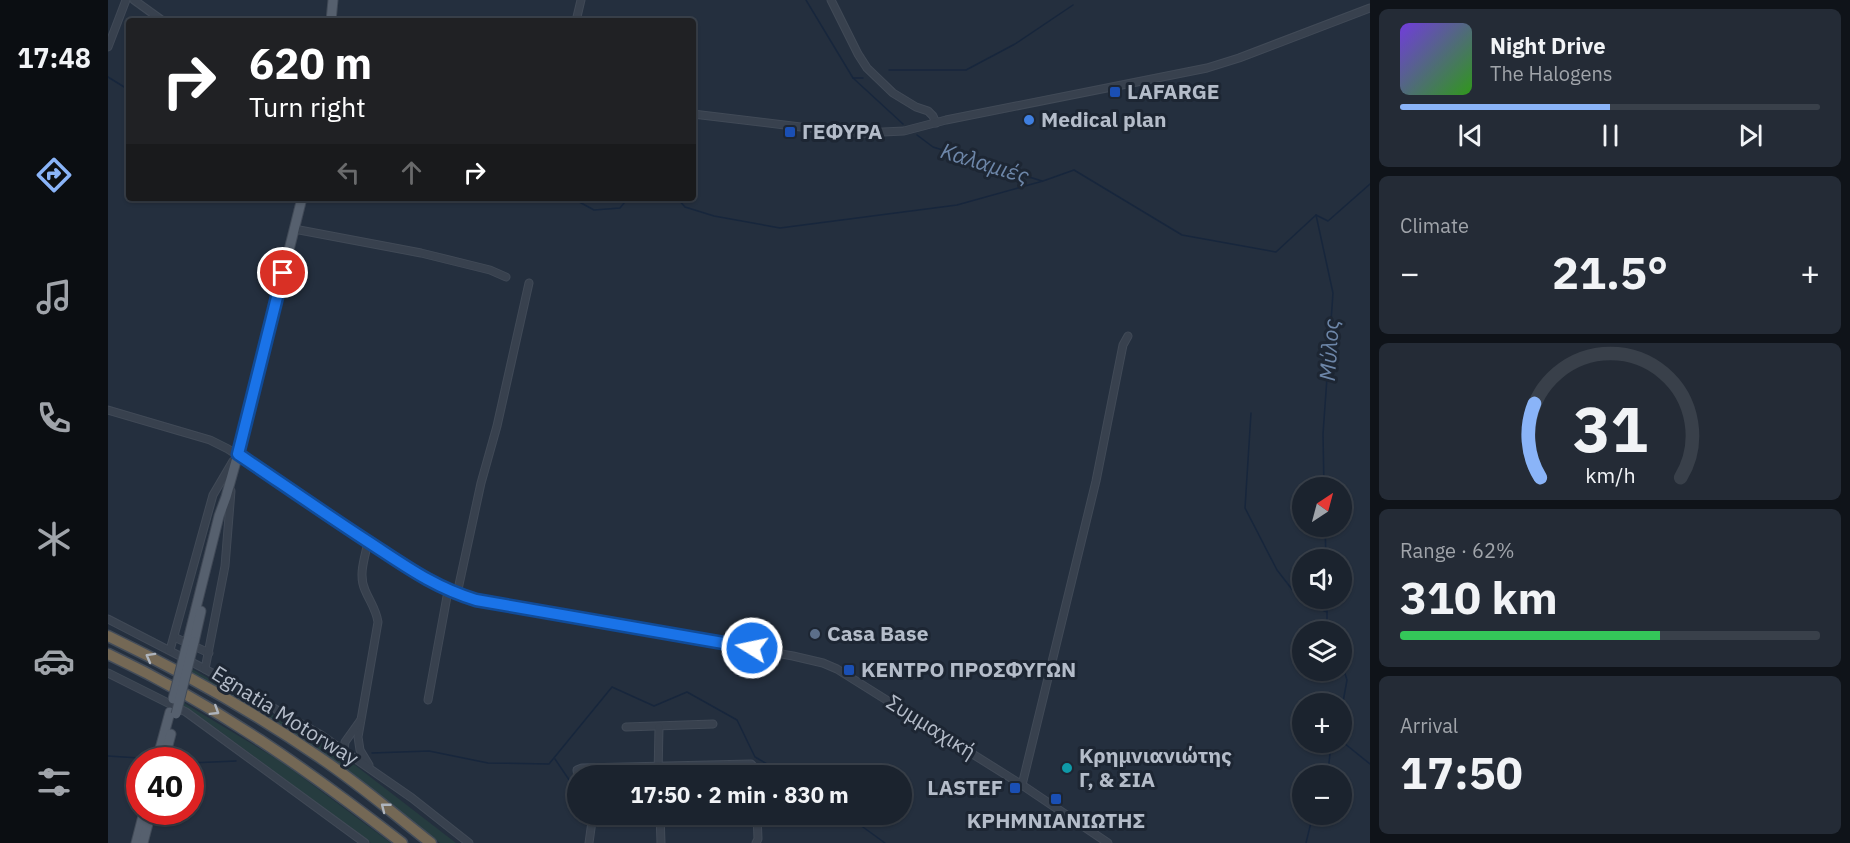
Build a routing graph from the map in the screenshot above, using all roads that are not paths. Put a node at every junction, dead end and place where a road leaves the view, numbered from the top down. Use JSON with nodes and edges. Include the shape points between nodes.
{"nodes":[{"id":1,"x":126,"y":0,"type":"edge"},
{"id":2,"x":134,"y":0,"type":"edge"},
{"id":3,"x":333,"y":0,"type":"edge"},
{"id":4,"x":581,"y":0,"type":"edge"},
{"id":5,"x":831,"y":0,"type":"edge"},
{"id":6,"x":1370,"y":8,"type":"edge"},
{"id":7,"x":159,"y":18,"type":"edge"},
{"id":8,"x":331,"y":18,"type":"edge"},
{"id":9,"x":577,"y":18,"type":"edge"},
{"id":10,"x":108,"y":46,"type":"edge"},
{"id":11,"x":696,"y":114,"type":"edge"},
{"id":12,"x":936,"y":123,"type":"junction"},
{"id":13,"x":301,"y":201,"type":"edge"},
{"id":14,"x":294,"y":229,"type":"junction"},
{"id":15,"x":507,"y":277,"type":"dead end"},
{"id":16,"x":529,"y":283,"type":"dead end"},
{"id":17,"x":1128,"y":336,"type":"dead end"},
{"id":18,"x":108,"y":410,"type":"edge"},
{"id":19,"x":238,"y":454,"type":"junction"},
{"id":20,"x":232,"y":477,"type":"junction"},
{"id":21,"x":368,"y":542,"type":"junction"},
{"id":22,"x":448,"y":591,"type":"junction"},
{"id":23,"x":458,"y":594,"type":"junction"},
{"id":24,"x":108,"y":619,"type":"edge"},
{"id":25,"x":108,"y":636,"type":"edge"},
{"id":26,"x":174,"y":637,"type":"junction"},
{"id":27,"x":170,"y":650,"type":"junction"},
{"id":28,"x":209,"y":653,"type":"junction"},
{"id":29,"x":108,"y":654,"type":"edge"},
{"id":30,"x":205,"y":669,"type":"junction"},
{"id":31,"x":108,"y":672,"type":"edge"},
{"id":32,"x":428,"y":700,"type":"dead end"},
{"id":33,"x":173,"y":713,"type":"junction"},
{"id":34,"x":360,"y":722,"type":"junction"},
{"id":35,"x":713,"y":724,"type":"dead end"},
{"id":36,"x":626,"y":727,"type":"dead end"},
{"id":37,"x":659,"y":727,"type":"junction"},
{"id":38,"x":358,"y":737,"type":"junction"},
{"id":39,"x":162,"y":747,"type":"edge"},
{"id":40,"x":166,"y":747,"type":"edge"},
{"id":41,"x":344,"y":750,"type":"junction"},
{"id":42,"x":658,"y":765,"type":"edge"},
{"id":43,"x":704,"y":765,"type":"edge"},
{"id":44,"x":752,"y":765,"type":"edge"},
{"id":45,"x":375,"y":772,"type":"junction"},
{"id":46,"x":1022,"y":785,"type":"junction"},
{"id":47,"x":141,"y":825,"type":"edge"},
{"id":48,"x":148,"y":825,"type":"edge"},
{"id":49,"x":591,"y":825,"type":"edge"},
{"id":50,"x":660,"y":825,"type":"edge"},
{"id":51,"x":757,"y":825,"type":"edge"},
{"id":52,"x":136,"y":843,"type":"edge"},
{"id":53,"x":143,"y":843,"type":"edge"},
{"id":54,"x":364,"y":843,"type":"edge"},
{"id":55,"x":402,"y":843,"type":"edge"},
{"id":56,"x":431,"y":843,"type":"edge"},
{"id":57,"x":469,"y":843,"type":"edge"},
{"id":58,"x":589,"y":843,"type":"edge"},
{"id":59,"x":661,"y":843,"type":"edge"},
{"id":60,"x":756,"y":843,"type":"edge"},
{"id":61,"x":1108,"y":843,"type":"edge"}],
"edges":[{"from":1,"to":10,"type":"street"},
{"from":2,"to":7,"type":"street"},
{"from":3,"to":8,"type":"main road"},
{"from":4,"to":9,"type":"street"},
{"from":5,"to":12,"type":"street","via":[[867,68],[893,93],[928,111]]},
{"from":6,"to":12,"type":"street","via":[[1207,68]]},
{"from":11,"to":12,"type":"street","via":[[862,132],[897,132]]},
{"from":13,"to":14,"type":"main road"},
{"from":14,"to":15,"type":"street","via":[[421,253]]},
{"from":14,"to":19,"type":"main road"},
{"from":16,"to":23,"type":"street"},
{"from":17,"to":46,"type":"street"},
{"from":18,"to":19,"type":"street","name":"Συμμαχική","via":[[210,440]]},
{"from":19,"to":20,"type":"main road"},
{"from":19,"to":21,"type":"street","name":"Συμμαχική"},
{"from":19,"to":26,"type":"street","via":[[213,495]]},
{"from":20,"to":28,"type":"street","via":[[225,566]]},
{"from":20,"to":33,"type":"main road","bridge":true,"via":[[219,516]]},
{"from":21,"to":22,"type":"street","name":"Συμμαχική"},
{"from":21,"to":34,"type":"street","via":[[363,582],[378,622]]},
{"from":22,"to":23,"type":"street","name":"Συμμαχική"},
{"from":22,"to":32,"type":"street"},
{"from":23,"to":46,"type":"street","name":"Συμμαχική","via":[[823,663]]},
{"from":24,"to":27,"type":"street"},
{"from":56,"to":25,"type":"highway","name":"Egnatia Motorway","one_way":true,"via":[[328,764],[269,725]]},
{"from":26,"to":27,"type":"street"},
{"from":26,"to":28,"type":"street"},
{"from":27,"to":30,"type":"street"},
{"from":28,"to":30,"type":"street"},
{"from":29,"to":55,"type":"highway","name":"Egnatia Motorway","one_way":true,"via":[[204,704],[267,743]]},
{"from":30,"to":41,"type":"street"},
{"from":31,"to":54,"type":"street","via":[[192,717]]},
{"from":33,"to":39,"type":"main road"},
{"from":33,"to":40,"type":"main road"},
{"from":34,"to":38,"type":"street"},
{"from":34,"to":41,"type":"street","via":[[345,742]]},
{"from":35,"to":37,"type":"street"},
{"from":36,"to":37,"type":"street"},
{"from":37,"to":42,"type":"street"},
{"from":38,"to":41,"type":"street"},
{"from":38,"to":45,"type":"street","via":[[360,750]]},
{"from":41,"to":45,"type":"street"},
{"from":43,"to":44,"type":"street"},
{"from":45,"to":57,"type":"street"},
{"from":46,"to":61,"type":"street","name":"Συμμαχική"},
{"from":47,"to":52,"type":"main road"},
{"from":48,"to":53,"type":"main road"},
{"from":49,"to":58,"type":"street"},
{"from":50,"to":59,"type":"street"},
{"from":51,"to":60,"type":"street"}]}
